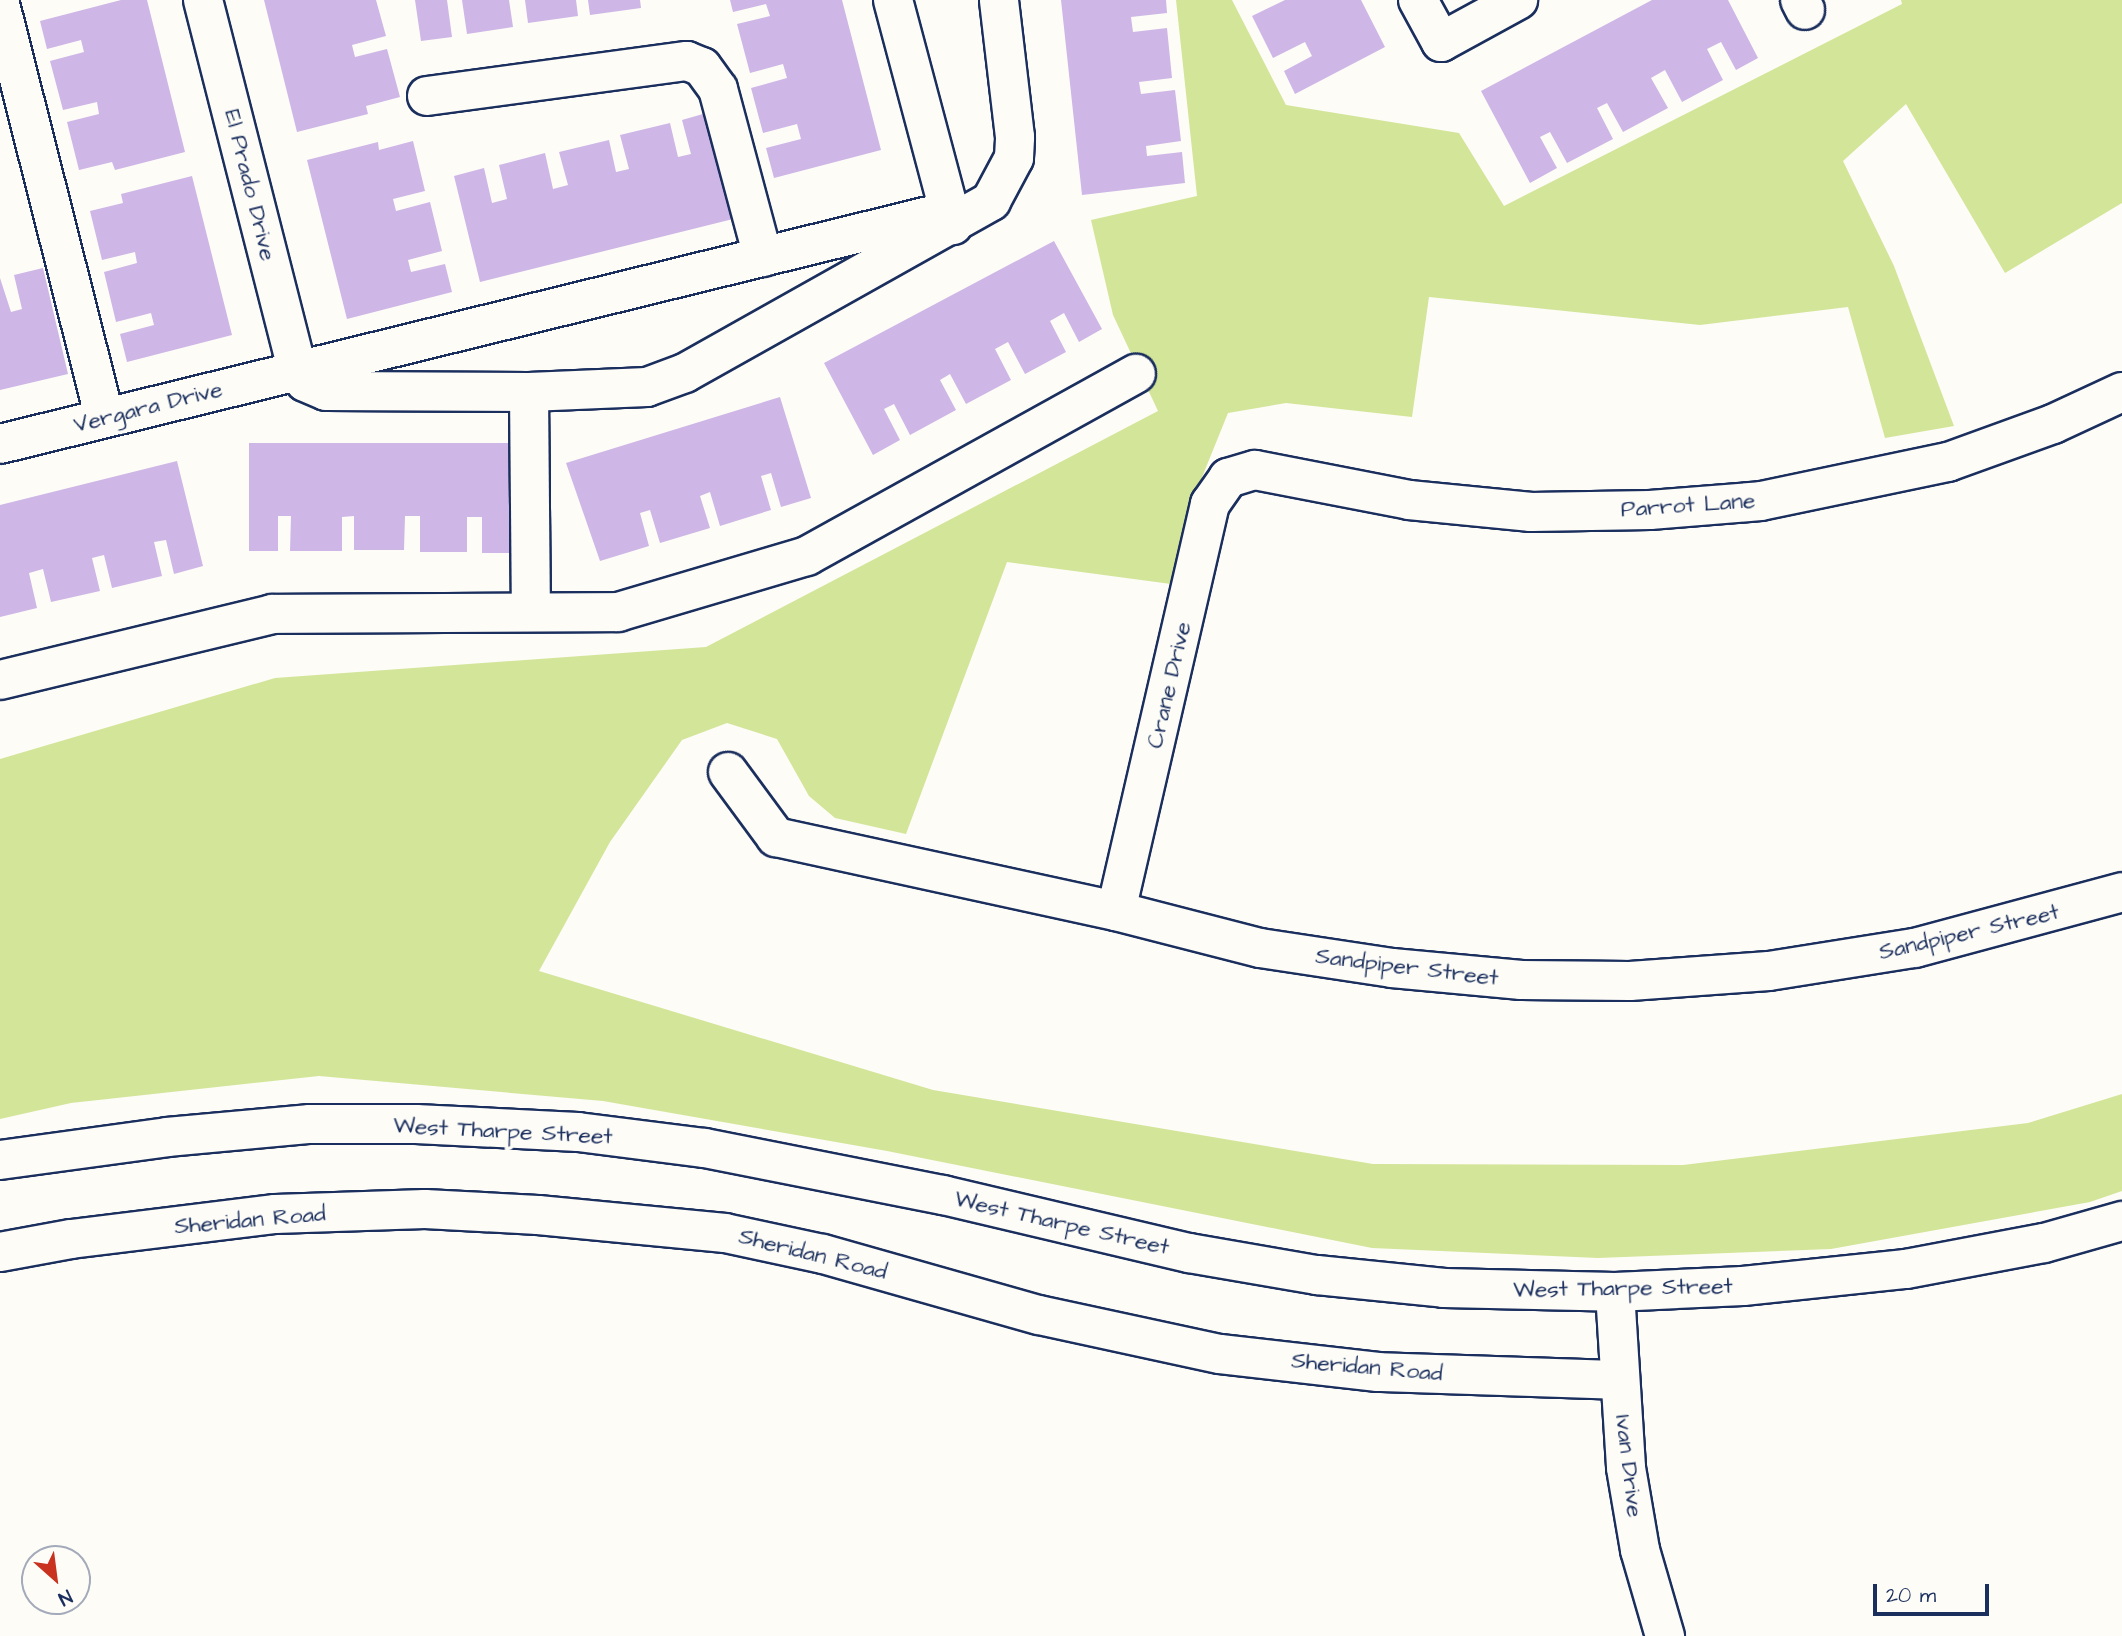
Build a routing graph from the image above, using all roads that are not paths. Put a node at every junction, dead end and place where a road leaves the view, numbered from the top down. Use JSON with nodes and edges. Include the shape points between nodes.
{"nodes":[{"id":1,"x":203,"y":0,"type":"edge"},
{"id":2,"x":893,"y":0,"type":"edge"},
{"id":3,"x":999,"y":0,"type":"edge"},
{"id":4,"x":1418,"y":0,"type":"edge"},
{"id":5,"x":1518,"y":0,"type":"edge"},
{"id":6,"x":0,"y":4,"type":"edge"},
{"id":7,"x":427,"y":96,"type":"dead end"},
{"id":8,"x":951,"y":218,"type":"junction"},
{"id":9,"x":763,"y":257,"type":"junction"},
{"id":10,"x":297,"y":370,"type":"junction"},
{"id":11,"x":1136,"y":374,"type":"dead end"},
{"id":12,"x":529,"y":391,"type":"junction"},
{"id":13,"x":2122,"y":392,"type":"edge"},
{"id":14,"x":105,"y":418,"type":"junction"},
{"id":15,"x":0,"y":444,"type":"edge"},
{"id":16,"x":1241,"y":472,"type":"joint"},
{"id":17,"x":531,"y":612,"type":"junction"},
{"id":18,"x":0,"y":680,"type":"edge"},
{"id":19,"x":728,"y":772,"type":"dead end"},
{"id":20,"x":2122,"y":892,"type":"edge"},
{"id":21,"x":1116,"y":911,"type":"junction"},
{"id":22,"x":0,"y":1160,"type":"edge"},
{"id":23,"x":2122,"y":1221,"type":"edge"},
{"id":24,"x":0,"y":1252,"type":"edge"},
{"id":25,"x":1615,"y":1292,"type":"junction"},
{"id":26,"x":1619,"y":1380,"type":"junction"},
{"id":27,"x":1665,"y":1636,"type":"edge"}],
"edges":[{"from":1,"to":10,"type":"street","name":"El Prado Drive"},
{"from":2,"to":8,"type":"street"},
{"from":3,"to":8,"type":"street","via":[[1014,158],[991,201]]},
{"from":4,"to":5,"type":"street","via":[[1441,42]]},
{"from":6,"to":14,"type":"street"},
{"from":7,"to":9,"type":"street","via":[[687,61],[702,67],[718,89]]},
{"from":8,"to":9,"type":"street","name":"Vergara Drive"},
{"from":8,"to":12,"type":"street","via":[[685,373],[647,387]]},
{"from":9,"to":10,"type":"street","name":"Vergara Drive"},
{"from":10,"to":12,"type":"street","via":[[305,382],[326,391]]},
{"from":10,"to":14,"type":"street","name":"Vergara Drive"},
{"from":11,"to":17,"type":"street","via":[[807,556],[618,612]]},
{"from":12,"to":17,"type":"street"},
{"from":13,"to":16,"type":"street","name":"Parrot Lane","via":[[2053,424],[1948,462],[1761,501],[1650,510],[1531,512],[1409,500],[1278,472]]},
{"from":14,"to":15,"type":"street","name":"Vergara Drive"},
{"from":16,"to":21,"type":"street","name":"Crane Drive","via":[[1228,478],[1210,504]]},
{"from":17,"to":18,"type":"street","via":[[272,614]]},
{"from":19,"to":21,"type":"street","name":"Sandpiper Street","via":[[776,837]]},
{"from":20,"to":21,"type":"street","name":"Sandpiper Street","via":[[1915,948],[1769,971],[1630,981],[1521,980],[1392,968],[1260,948]]},
{"from":22,"to":25,"type":"street","name":"West Tharpe Street","via":[[167,1137],[310,1124],[578,1132],[718,1150],[943,1195],[1189,1253],[1317,1275],[1444,1288]]},
{"from":23,"to":25,"type":"street","name":"West Tharpe Street","via":[[2044,1243],[1906,1269],[1743,1286]]},
{"from":24,"to":26,"type":"street","name":"Sheridan Road","via":[[275,1214],[425,1209],[538,1214],[725,1233],[823,1254],[1052,1318],[1220,1354],[1378,1372]]},
{"from":25,"to":26,"type":"street","name":"Ivan Drive"},
{"from":26,"to":27,"type":"street","name":"Ivan Drive","via":[[1626,1468],[1640,1550]]}]}
